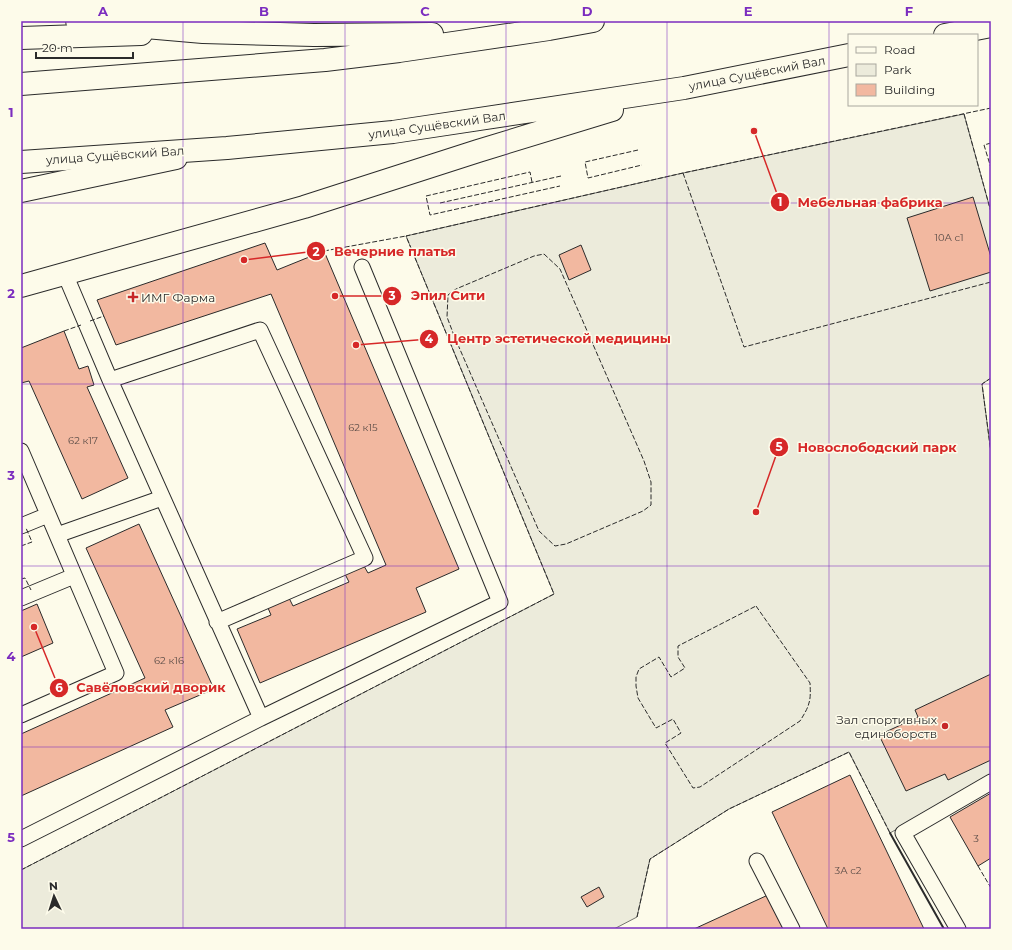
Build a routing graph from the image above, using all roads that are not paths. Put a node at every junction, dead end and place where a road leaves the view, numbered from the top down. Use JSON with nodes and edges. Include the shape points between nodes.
{"nodes":[{"id":1,"x":77,"y":21,"type":"edge"},
{"id":2,"x":593,"y":21,"type":"edge"},
{"id":3,"x":145,"y":24,"type":"edge"},
{"id":4,"x":991,"y":26,"type":"edge"},
{"id":5,"x":549,"y":29,"type":"junction"},
{"id":6,"x":203,"y":32,"type":"junction"},
{"id":7,"x":950,"y":34,"type":"edge"},
{"id":8,"x":21,"y":38,"type":"edge"},
{"id":9,"x":848,"y":55,"type":"edge"},
{"id":10,"x":21,"y":84,"type":"edge"},
{"id":11,"x":684,"y":88,"type":"junction"},
{"id":12,"x":227,"y":148,"type":"junction"},
{"id":13,"x":21,"y":162,"type":"edge"},
{"id":14,"x":21,"y":191,"type":"edge"},
{"id":15,"x":362,"y":267,"type":"dead end"},
{"id":16,"x":65,"y":274,"type":"junction"},
{"id":17,"x":21,"y":286,"type":"edge"},
{"id":18,"x":110,"y":380,"type":"junction"},
{"id":19,"x":21,"y":451,"type":"edge"},
{"id":20,"x":162,"y":498,"type":"junction"},
{"id":21,"x":48,"y":515,"type":"junction"},
{"id":22,"x":21,"y":526,"type":"edge"},
{"id":23,"x":57,"y":535,"type":"junction"},
{"id":24,"x":74,"y":576,"type":"junction"},
{"id":25,"x":21,"y":598,"type":"edge"},
{"id":26,"x":217,"y":622,"type":"junction"},
{"id":27,"x":21,"y":715,"type":"edge"},
{"id":28,"x":261,"y":718,"type":"junction"},
{"id":29,"x":991,"y":782,"type":"edge"},
{"id":30,"x":21,"y":839,"type":"edge"},
{"id":31,"x":757,"y":861,"type":"dead end"},
{"id":32,"x":792,"y":929,"type":"edge"},
{"id":33,"x":958,"y":929,"type":"edge"}],
"edges":[{"from":1,"to":3,"type":"main road"},
{"from":2,"to":5,"type":"main road"},
{"from":3,"to":6,"type":"main road"},
{"from":4,"to":7,"type":"main road"},
{"from":5,"to":6,"type":"main road","via":[[431,34],[314,35]]},
{"from":5,"to":10,"type":"main road","via":[[325,60]]},
{"from":6,"to":8,"type":"main road"},
{"from":9,"to":11,"type":"main road","name":"улица Сущёвский Вал"},
{"from":11,"to":12,"type":"main road","name":"улица Сущёвский Вал","via":[[394,132]]},
{"from":11,"to":16,"type":"main road","via":[[304,208]]},
{"from":12,"to":13,"type":"main road","name":"улица Сущёвский Вал"},
{"from":12,"to":14,"type":"main road"},
{"from":15,"to":28,"type":"lane","via":[[500,602]]},
{"from":16,"to":17,"type":"main road"},
{"from":16,"to":18,"type":"lane"},
{"from":18,"to":20,"type":"lane"},
{"from":18,"to":26,"type":"lane","via":[[260,330],[365,558]]},
{"from":19,"to":21,"type":"lane"},
{"from":20,"to":23,"type":"lane"},
{"from":20,"to":26,"type":"lane"},
{"from":21,"to":22,"type":"lane"},
{"from":21,"to":23,"type":"lane"},
{"from":23,"to":24,"type":"lane"},
{"from":24,"to":25,"type":"lane"},
{"from":24,"to":27,"type":"lane","via":[[116,673]]},
{"from":26,"to":28,"type":"lane"},
{"from":28,"to":30,"type":"lane"},
{"from":29,"to":33,"type":"lane","via":[[903,833]]},
{"from":31,"to":32,"type":"lane"}]}
